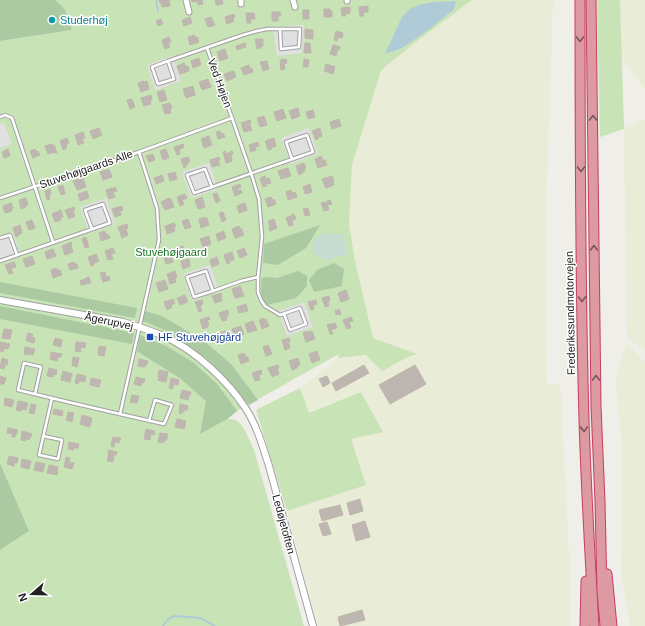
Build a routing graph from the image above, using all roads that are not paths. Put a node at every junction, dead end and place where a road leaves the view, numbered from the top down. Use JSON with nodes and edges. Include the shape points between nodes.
{"nodes":[{"id":1,"x":186,"y":0,"type":"edge"},
{"id":2,"x":293,"y":0,"type":"edge"},
{"id":3,"x":580,"y":0,"type":"edge"},
{"id":4,"x":591,"y":0,"type":"edge"},
{"id":5,"x":295,"y":7,"type":"dead end"},
{"id":6,"x":188,"y":12,"type":"dead end"},
{"id":7,"x":280,"y":29,"type":"junction"},
{"id":8,"x":207,"y":48,"type":"junction"},
{"id":9,"x":168,"y":61,"type":"junction"},
{"id":10,"x":0,"y":117,"type":"edge"},
{"id":11,"x":232,"y":118,"type":"junction"},
{"id":12,"x":139,"y":152,"type":"junction"},
{"id":13,"x":292,"y":159,"type":"junction"},
{"id":14,"x":251,"y":173,"type":"junction"},
{"id":15,"x":34,"y":187,"type":"junction"},
{"id":16,"x":212,"y":187,"type":"junction"},
{"id":17,"x":0,"y":198,"type":"edge"},
{"id":18,"x":92,"y":229,"type":"junction"},
{"id":19,"x":0,"y":238,"type":"edge"},
{"id":20,"x":53,"y":243,"type":"junction"},
{"id":21,"x":17,"y":255,"type":"junction"},
{"id":22,"x":0,"y":261,"type":"edge"},
{"id":23,"x":258,"y":277,"type":"junction"},
{"id":24,"x":213,"y":290,"type":"junction"},
{"id":25,"x":0,"y":300,"type":"edge"},
{"id":26,"x":284,"y":314,"type":"junction"},
{"id":27,"x":139,"y":327,"type":"junction"},
{"id":28,"x":35,"y":394,"type":"junction"},
{"id":29,"x":52,"y":398,"type":"junction"},
{"id":30,"x":120,"y":414,"type":"junction"},
{"id":31,"x":149,"y":421,"type":"junction"},
{"id":32,"x":253,"y":423,"type":"joint"},
{"id":33,"x":43,"y":436,"type":"junction"},
{"id":34,"x":587,"y":498,"type":"junction"},
{"id":35,"x":600,"y":501,"type":"junction"},
{"id":36,"x":313,"y":626,"type":"edge"},
{"id":37,"x":585,"y":626,"type":"edge"},
{"id":38,"x":594,"y":626,"type":"edge"},
{"id":39,"x":605,"y":626,"type":"edge"},
{"id":40,"x":612,"y":626,"type":"edge"}],
"edges":[{"from":1,"to":6,"type":"street"},
{"from":2,"to":5,"type":"street"},
{"from":3,"to":34,"type":"highway","name":"Frederikssundmotorvejen","one_way":true,"via":[[582,323]]},
{"from":35,"to":4,"type":"highway","one_way":true,"via":[[596,390]]},
{"from":7,"to":7,"type":"lane","name":"Ved Højen","via":[[281,49],[299,47],[300,29]]},
{"from":7,"to":8,"type":"lane","name":"Ved Højen","via":[[243,35]]},
{"from":8,"to":9,"type":"lane","name":"Ved Højen"},
{"from":8,"to":11,"type":"lane","name":"Ved Højen"},
{"from":9,"to":9,"type":"lane","name":"Ved Højen","via":[[174,79],[158,84],[152,67]]},
{"from":10,"to":15,"type":"lane","name":"Stuvehøjgaards Alle","via":[[5,115],[12,118]]},
{"from":11,"to":12,"type":"lane","name":"Stuvehøjgaards Alle"},
{"from":11,"to":14,"type":"lane","name":"Ved Højen"},
{"from":12,"to":15,"type":"lane","name":"Stuvehøjgaards Alle"},
{"from":12,"to":27,"type":"lane","name":"Stuvehøjgaards Alle","via":[[157,208],[159,240]]},
{"from":13,"to":13,"type":"lane","via":[[313,152],[307,135],[286,142]]},
{"from":13,"to":14,"type":"lane"},
{"from":14,"to":16,"type":"lane"},
{"from":14,"to":23,"type":"lane","name":"Ved Højen","via":[[259,199],[261,218]]},
{"from":15,"to":17,"type":"lane","name":"Stuvehøjgaards Alle"},
{"from":15,"to":20,"type":"lane","name":"Stuvehøjgaards Alle"},
{"from":16,"to":16,"type":"lane","via":[[194,193],[187,175],[206,168]]},
{"from":18,"to":18,"type":"lane","via":[[110,223],[103,204],[85,210]]},
{"from":18,"to":20,"type":"lane"},
{"from":19,"to":21,"type":"lane","via":[[10,235]]},
{"from":20,"to":21,"type":"lane"},
{"from":21,"to":22,"type":"lane"},
{"from":23,"to":24,"type":"lane"},
{"from":23,"to":26,"type":"lane","name":"Ved Højen","via":[[258,292],[265,306],[280,315]]},
{"from":24,"to":24,"type":"lane","via":[[194,297],[187,277],[206,271]]},
{"from":25,"to":27,"type":"street","name":"Ågerupvej"},
{"from":26,"to":26,"type":"lane","via":[[290,330],[306,324],[300,308]]},
{"from":27,"to":30,"type":"lane","name":"Stuvehøjgaards Alle"},
{"from":27,"to":32,"type":"street","name":"Ågerupvej","via":[[184,347],[203,362],[233,392]]},
{"from":28,"to":28,"type":"lane","via":[[41,367],[24,363],[18,390]]},
{"from":28,"to":29,"type":"lane"},
{"from":29,"to":30,"type":"lane"},
{"from":29,"to":33,"type":"lane"},
{"from":30,"to":31,"type":"lane"},
{"from":31,"to":31,"type":"lane","via":[[164,424],[172,404],[155,400]]},
{"from":32,"to":36,"type":"street","name":"Ledøjetoften","via":[[268,466]]},
{"from":33,"to":33,"type":"lane","via":[[39,455],[58,459],[62,440]]},
{"from":34,"to":37,"type":"highway"},
{"from":34,"to":38,"type":"highway","name":"Frederikssundmotorvejen"},
{"from":35,"to":39,"type":"highway"},
{"from":35,"to":40,"type":"highway"}]}
